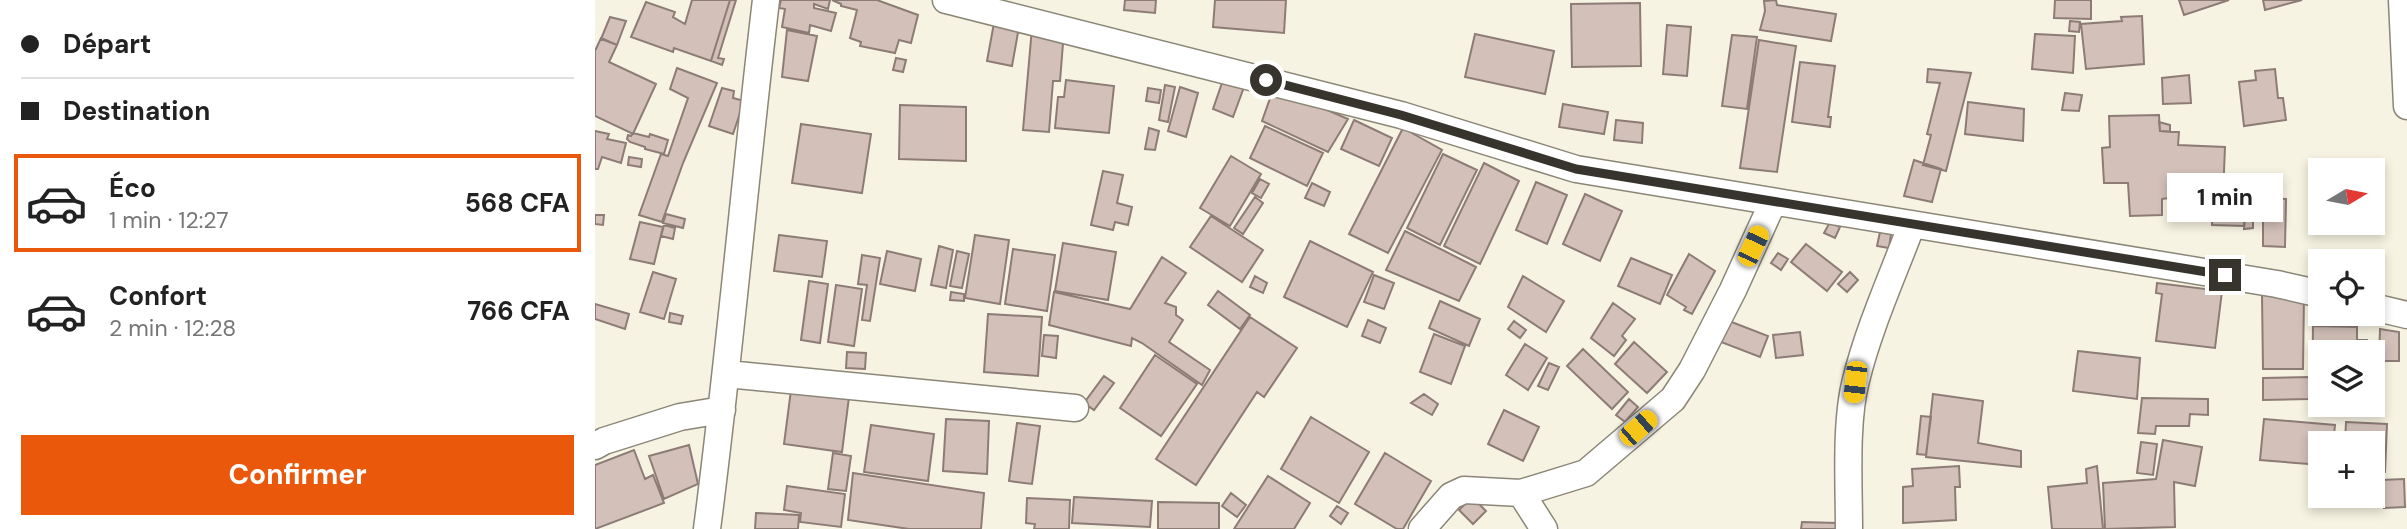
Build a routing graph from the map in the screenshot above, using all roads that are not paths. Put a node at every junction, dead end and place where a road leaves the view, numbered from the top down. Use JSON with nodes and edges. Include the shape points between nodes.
{"nodes":[{"id":1,"x":766,"y":0,"type":"edge"},
{"id":2,"x":946,"y":0,"type":"edge"},
{"id":3,"x":2402,"y":0,"type":"edge"},
{"id":4,"x":2407,"y":106,"type":"edge"},
{"id":5,"x":1773,"y":202,"type":"junction"},
{"id":6,"x":1912,"y":224,"type":"junction"},
{"id":7,"x":2308,"y":291,"type":"edge"},
{"id":8,"x":2385,"y":310,"type":"edge"},
{"id":9,"x":2407,"y":315,"type":"edge"},
{"id":10,"x":727,"y":374,"type":"junction"},
{"id":11,"x":1075,"y":408,"type":"dead end"},
{"id":12,"x":722,"y":410,"type":"junction"},
{"id":13,"x":595,"y":446,"type":"edge"},
{"id":14,"x":1521,"y":493,"type":"junction"},
{"id":15,"x":707,"y":529,"type":"edge"},
{"id":16,"x":1422,"y":529,"type":"edge"},
{"id":17,"x":1544,"y":529,"type":"edge"},
{"id":18,"x":1849,"y":529,"type":"edge"}],
"edges":[{"from":1,"to":10,"type":"street"},
{"from":2,"to":5,"type":"street","via":[[1401,115],[1576,169]]},
{"from":3,"to":4,"type":"street"},
{"from":5,"to":6,"type":"street"},
{"from":5,"to":14,"type":"street","via":[[1733,290],[1673,399],[1586,473]]},
{"from":6,"to":7,"type":"street"},
{"from":6,"to":18,"type":"street","via":[[1855,382]]},
{"from":8,"to":9,"type":"street"},
{"from":10,"to":11,"type":"street"},
{"from":10,"to":12,"type":"street"},
{"from":12,"to":13,"type":"street","via":[[680,417]]},
{"from":12,"to":15,"type":"street"},
{"from":14,"to":16,"type":"street","via":[[1464,489],[1451,496]]},
{"from":14,"to":17,"type":"street"}]}
